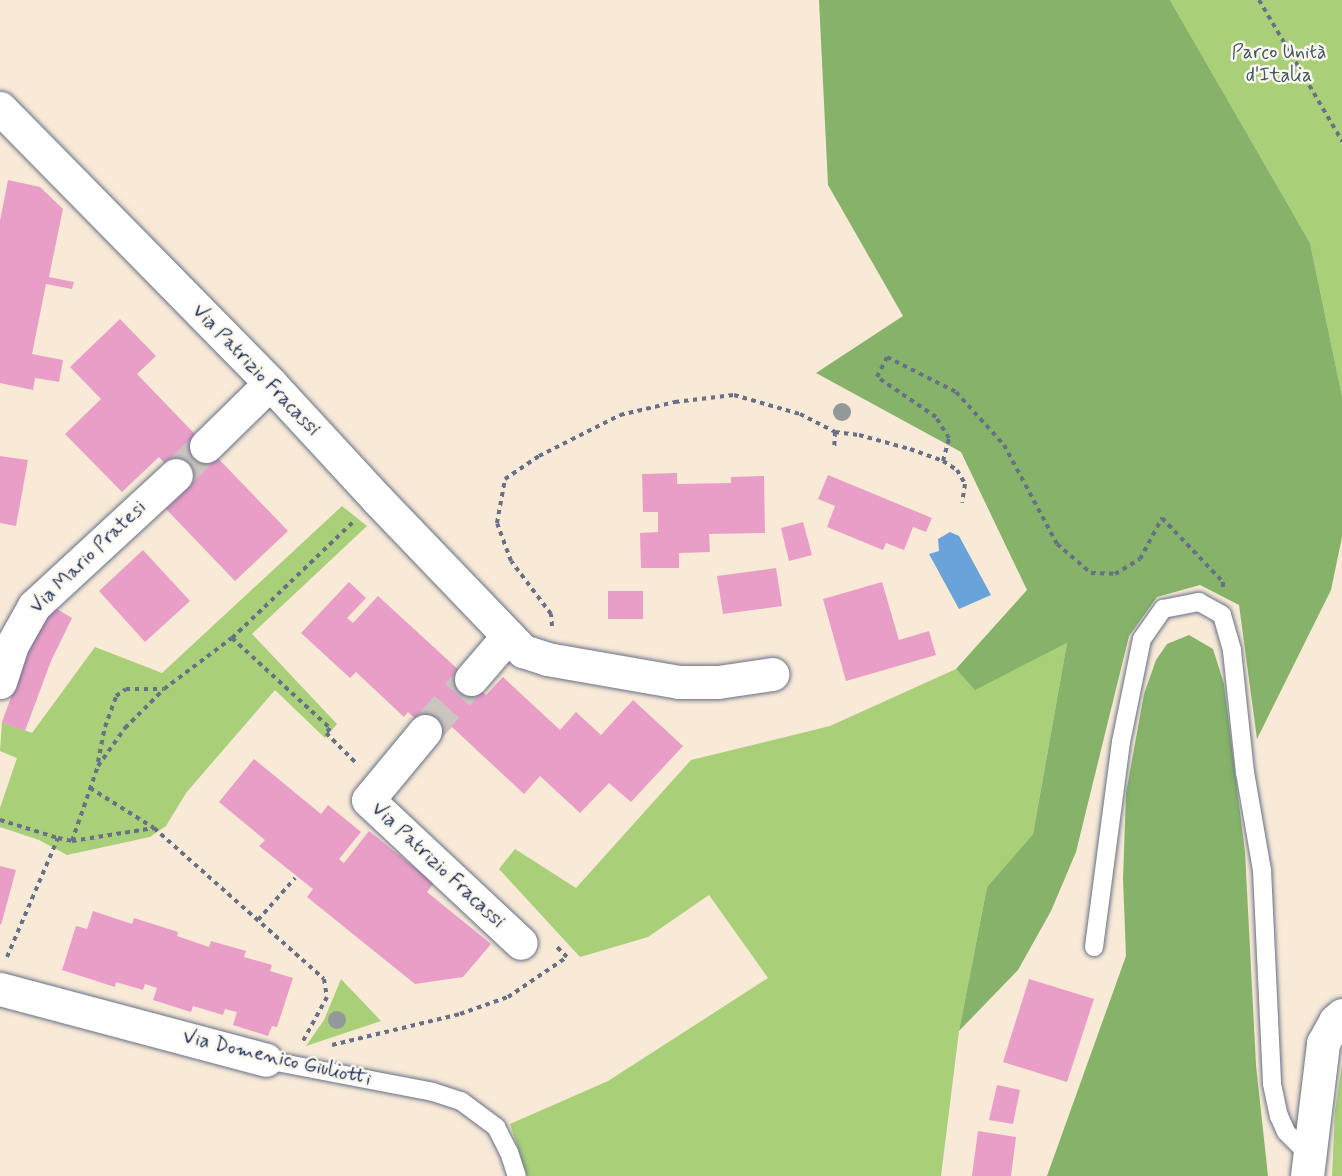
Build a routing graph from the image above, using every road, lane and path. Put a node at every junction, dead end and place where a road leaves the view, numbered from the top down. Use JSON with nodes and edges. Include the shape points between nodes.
{"nodes":[{"id":1,"x":1259,"y":0,"type":"edge"},
{"id":2,"x":0,"y":108,"type":"edge"},
{"id":3,"x":1342,"y":141,"type":"edge"},
{"id":4,"x":270,"y":383,"type":"junction"},
{"id":5,"x":835,"y":432,"type":"junction"},
{"id":6,"x":206,"y":446,"type":"tunnel mouth"},
{"id":7,"x":834,"y":450,"type":"dead end"},
{"id":8,"x":943,"y":461,"type":"junction"},
{"id":9,"x":176,"y":475,"type":"tunnel mouth"},
{"id":10,"x":377,"y":499,"type":"junction"},
{"id":11,"x":962,"y":503,"type":"dead end"},
{"id":12,"x":1222,"y":615,"type":"junction"},
{"id":13,"x":508,"y":636,"type":"junction"},
{"id":14,"x":232,"y":638,"type":"junction"},
{"id":15,"x":547,"y":659,"type":"junction"},
{"id":16,"x":772,"y":674,"type":"dead end"},
{"id":17,"x":471,"y":679,"type":"tunnel mouth"},
{"id":18,"x":0,"y":682,"type":"edge"},
{"id":19,"x":164,"y":689,"type":"junction"},
{"id":20,"x":425,"y":731,"type":"tunnel mouth"},
{"id":21,"x":357,"y":763,"type":"dead end"},
{"id":22,"x":98,"y":766,"type":"junction"},
{"id":23,"x":90,"y":788,"type":"junction"},
{"id":24,"x":0,"y":820,"type":"edge"},
{"id":25,"x":154,"y":828,"type":"junction"},
{"id":26,"x":58,"y":838,"type":"junction"},
{"id":27,"x":72,"y":841,"type":"junction"},
{"id":28,"x":295,"y":878,"type":"dead end"},
{"id":29,"x":258,"y":920,"type":"junction"},
{"id":30,"x":536,"y":942,"type":"joint"},
{"id":31,"x":1094,"y":946,"type":"dead end"},
{"id":32,"x":2,"y":976,"type":"edge"},
{"id":33,"x":1342,"y":1015,"type":"edge"},
{"id":34,"x":322,"y":1048,"type":"dead end"},
{"id":35,"x":266,"y":1060,"type":"junction"},
{"id":36,"x":1309,"y":1167,"type":"edge"},
{"id":37,"x":517,"y":1176,"type":"edge"}],
"edges":[{"from":1,"to":3,"type":"path"},
{"from":2,"to":4,"type":"street","name":"Via Patrizio Fracassi"},
{"from":4,"to":6,"type":"street"},
{"from":4,"to":10,"type":"street","name":"Via Patrizio Fracassi"},
{"from":5,"to":7,"type":"path"},
{"from":5,"to":8,"type":"path","via":[[859,435]]},
{"from":5,"to":15,"type":"path","via":[[800,414],[734,395],[675,402],[620,415],[538,456],[505,479],[497,523],[511,561],[551,614]]},
{"from":8,"to":11,"type":"path","via":[[957,470],[965,484]]},
{"from":8,"to":12,"type":"path","via":[[949,438],[936,417],[877,377],[886,357],[956,392],[1004,445],[1057,544],[1090,573],[1115,574],[1140,559],[1162,518],[1223,582]]},
{"from":9,"to":18,"type":"street","name":"Via Mario Pratesi","via":[[38,601],[16,638]]},
{"from":10,"to":13,"type":"street","name":"Via Patrizio Fracassi"},
{"from":10,"to":14,"type":"path"},
{"from":12,"to":31,"type":"lane","via":[[1199,602],[1163,609],[1142,639],[1120,742]]},
{"from":12,"to":36,"type":"lane","via":[[1232,651],[1245,772],[1262,870],[1272,1084],[1286,1132]]},
{"from":13,"to":15,"type":"street","name":"Via Patrizio Fracassi","via":[[523,651]]},
{"from":13,"to":17,"type":"street"},
{"from":14,"to":19,"type":"path"},
{"from":14,"to":21,"type":"path","via":[[330,728],[326,733]]},
{"from":15,"to":16,"type":"street","name":"Via Patrizio Fracassi","via":[[679,682],[718,682]]},
{"from":19,"to":22,"type":"path","via":[[125,728]]},
{"from":19,"to":22,"type":"path","via":[[126,689],[116,696]]},
{"from":20,"to":30,"type":"street","name":"Via Patrizio Fracassi","via":[[368,800]]},
{"from":22,"to":23,"type":"path"},
{"from":23,"to":25,"type":"path"},
{"from":23,"to":27,"type":"path"},
{"from":24,"to":26,"type":"path"},
{"from":25,"to":27,"type":"path"},
{"from":25,"to":29,"type":"path"},
{"from":26,"to":27,"type":"path"},
{"from":26,"to":32,"type":"path"},
{"from":28,"to":29,"type":"path"},
{"from":29,"to":35,"type":"path","via":[[319,973],[327,990],[322,1010],[302,1042],[287,1056]]},
{"from":30,"to":34,"type":"path","via":[[567,957],[508,997],[460,1014]]},
{"from":32,"to":35,"type":"street","name":"Via Domenico Giuliotti"},
{"from":33,"to":36,"type":"street","via":[[1323,1043]]},
{"from":35,"to":37,"type":"lane","name":"Via Domenico Giuliotti","via":[[433,1092],[460,1101],[496,1127]]}]}
